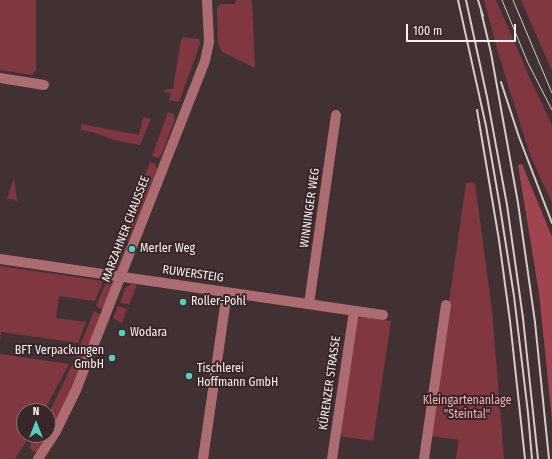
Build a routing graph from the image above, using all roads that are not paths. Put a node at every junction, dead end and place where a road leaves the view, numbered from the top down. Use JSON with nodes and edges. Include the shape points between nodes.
{"nodes":[{"id":1,"x":207,"y":0,"type":"edge"},
{"id":2,"x":0,"y":78,"type":"edge"},
{"id":3,"x":44,"y":85,"type":"dead end"},
{"id":4,"x":336,"y":115,"type":"dead end"},
{"id":5,"x":0,"y":259,"type":"edge"},
{"id":6,"x":121,"y":277,"type":"junction"},
{"id":7,"x":228,"y":292,"type":"junction"},
{"id":8,"x":310,"y":304,"type":"junction"},
{"id":9,"x":446,"y":305,"type":"dead end"},
{"id":10,"x":354,"y":310,"type":"junction"},
{"id":11,"x":383,"y":315,"type":"dead end"},
{"id":12,"x":38,"y":459,"type":"edge"},
{"id":13,"x":204,"y":459,"type":"edge"},
{"id":14,"x":332,"y":459,"type":"edge"},
{"id":15,"x":424,"y":459,"type":"edge"}],
"edges":[{"from":1,"to":6,"type":"street","name":"MARZAHNER CHAUSSEE","via":[[210,42],[208,53]]},
{"from":2,"to":3,"type":"street"},
{"from":4,"to":8,"type":"street","name":"WINNINGER WEG"},
{"from":5,"to":6,"type":"street","name":"RUWERSTEIG"},
{"from":6,"to":7,"type":"street","name":"RUWERSTEIG"},
{"from":6,"to":12,"type":"street","name":"MARZAHNER CHAUSSEE","via":[[76,390],[56,431]]},
{"from":7,"to":8,"type":"street","name":"RUWERSTEIG"},
{"from":7,"to":13,"type":"street"},
{"from":8,"to":10,"type":"street","name":"RUWERSTEIG"},
{"from":9,"to":15,"type":"street"},
{"from":10,"to":11,"type":"street","name":"RUWERSTEIG"},
{"from":10,"to":14,"type":"street","name":"KÜRENZER STRASSE"}]}
